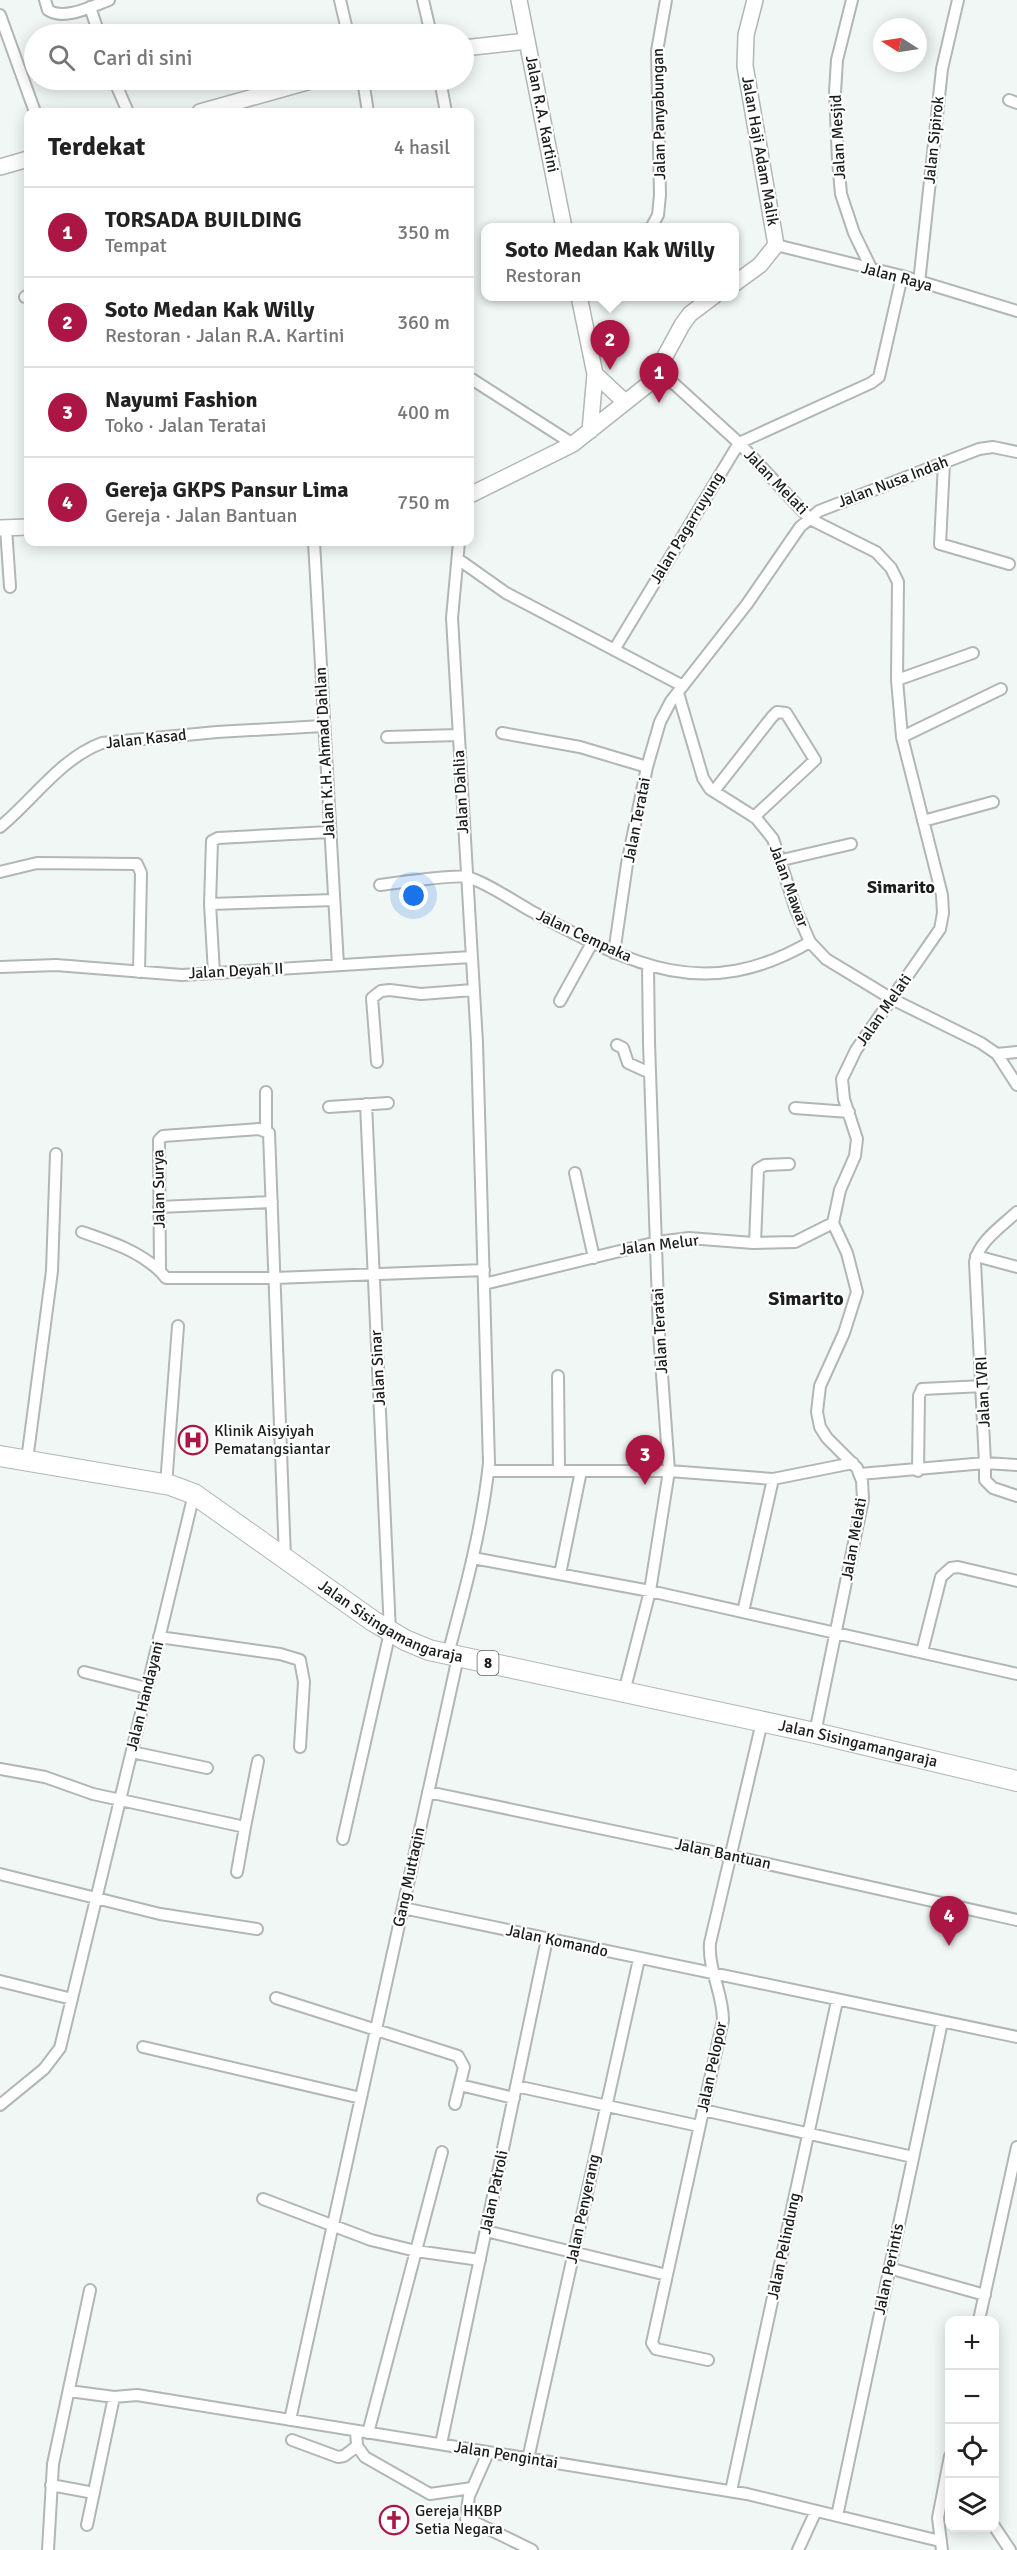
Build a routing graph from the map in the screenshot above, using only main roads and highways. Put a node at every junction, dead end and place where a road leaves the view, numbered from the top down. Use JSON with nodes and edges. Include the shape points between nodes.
{"nodes":[{"id":1,"x":0,"y":1456,"type":"edge"},
{"id":2,"x":1017,"y":1781,"type":"edge"}],
"edges":[{"from":1,"to":2,"type":"highway","name":"Jalan Sisingamangaraja","number":"8","via":[[166,1485],[194,1494],[390,1632],[429,1650]]}]}
